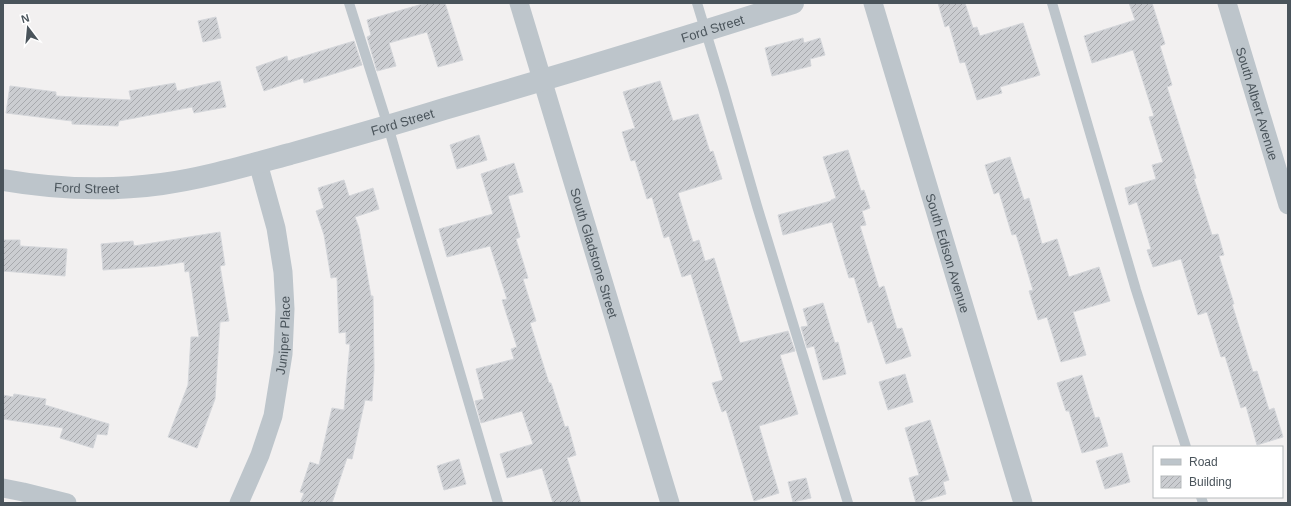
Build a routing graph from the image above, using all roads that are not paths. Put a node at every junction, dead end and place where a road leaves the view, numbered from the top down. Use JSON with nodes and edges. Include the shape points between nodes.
{"nodes":[{"id":1,"x":349,"y":3,"type":"edge"},
{"id":2,"x":519,"y":3,"type":"edge"},
{"id":3,"x":697,"y":3,"type":"edge"},
{"id":4,"x":793,"y":3,"type":"edge"},
{"id":5,"x":873,"y":3,"type":"edge"},
{"id":6,"x":1052,"y":3,"type":"edge"},
{"id":7,"x":1227,"y":3,"type":"edge"},
{"id":8,"x":705,"y":31,"type":"junction"},
{"id":9,"x":543,"y":80,"type":"junction"},
{"id":10,"x":388,"y":126,"type":"junction"},
{"id":11,"x":258,"y":163,"type":"junction"},
{"id":12,"x":3,"y":180,"type":"edge"},
{"id":13,"x":1288,"y":205,"type":"edge"},
{"id":14,"x":1186,"y":446,"type":"edge"},
{"id":15,"x":3,"y":488,"type":"edge"},
{"id":16,"x":67,"y":503,"type":"edge"},
{"id":17,"x":238,"y":503,"type":"edge"},
{"id":18,"x":498,"y":503,"type":"edge"},
{"id":19,"x":670,"y":503,"type":"edge"},
{"id":20,"x":848,"y":503,"type":"edge"},
{"id":21,"x":1023,"y":503,"type":"edge"}],
"edges":[{"from":1,"to":10,"type":"lane"},
{"from":2,"to":9,"type":"street","name":"South Gladstone Street"},
{"from":3,"to":8,"type":"lane"},
{"from":4,"to":8,"type":"street","name":"Ford Street"},
{"from":5,"to":21,"type":"street","name":"South Edison Avenue"},
{"from":6,"to":14,"type":"lane","via":[[1136,290]]},
{"from":7,"to":13,"type":"street","name":"South Albert Avenue"},
{"from":8,"to":9,"type":"street","name":"Ford Street"},
{"from":8,"to":20,"type":"lane"},
{"from":9,"to":10,"type":"street","name":"Ford Street"},
{"from":9,"to":19,"type":"street","name":"South Gladstone Street"},
{"from":10,"to":11,"type":"street","name":"Ford Street"},
{"from":10,"to":18,"type":"lane"},
{"from":11,"to":12,"type":"street","name":"Ford Street","via":[[214,175],[162,184],[117,188],[73,188]]},
{"from":11,"to":17,"type":"street","name":"Juniper Place","via":[[276,228],[282,272],[285,309],[283,354],[273,416],[260,455]]},
{"from":15,"to":16,"type":"street"}]}
